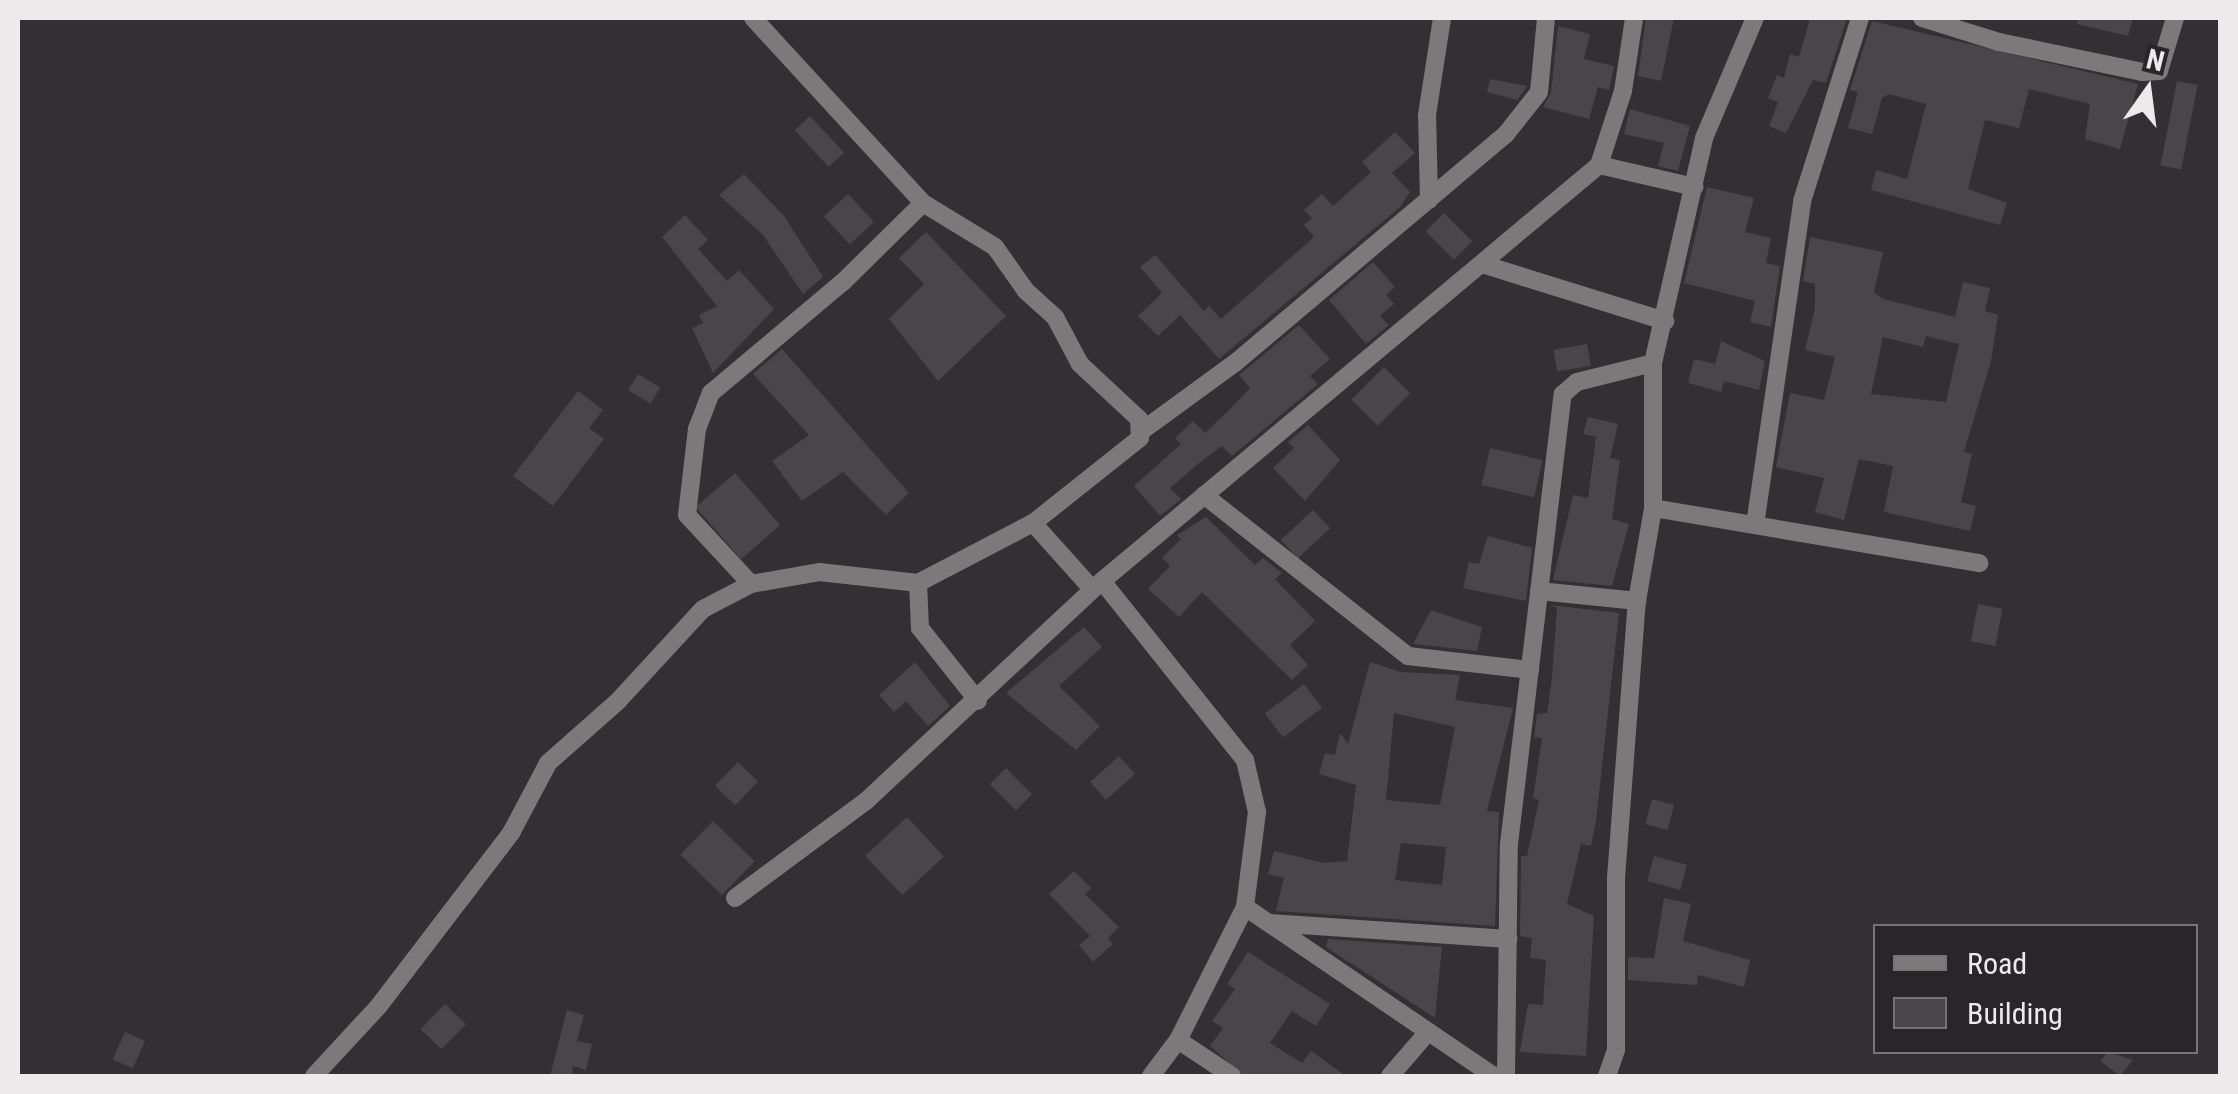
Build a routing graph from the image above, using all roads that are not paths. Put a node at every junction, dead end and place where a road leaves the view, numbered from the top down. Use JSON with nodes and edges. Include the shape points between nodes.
{"nodes":[{"id":1,"x":754,"y":18,"type":"edge"},
{"id":2,"x":1442,"y":18,"type":"edge"},
{"id":3,"x":1546,"y":18,"type":"edge"},
{"id":4,"x":1634,"y":18,"type":"edge"},
{"id":5,"x":1755,"y":18,"type":"edge"},
{"id":6,"x":1860,"y":18,"type":"edge"},
{"id":7,"x":1922,"y":18,"type":"edge"},
{"id":8,"x":2175,"y":18,"type":"edge"},
{"id":9,"x":1599,"y":165,"type":"junction"},
{"id":10,"x":1694,"y":187,"type":"junction"},
{"id":11,"x":1429,"y":200,"type":"junction"},
{"id":12,"x":923,"y":203,"type":"junction"},
{"id":13,"x":1482,"y":264,"type":"junction"},
{"id":14,"x":1665,"y":321,"type":"junction"},
{"id":15,"x":1654,"y":363,"type":"junction"},
{"id":16,"x":1142,"y":430,"type":"junction"},
{"id":17,"x":1204,"y":495,"type":"junction"},
{"id":18,"x":1653,"y":508,"type":"junction"},
{"id":19,"x":1033,"y":522,"type":"junction"},
{"id":20,"x":1755,"y":525,"type":"junction"},
{"id":21,"x":1979,"y":563,"type":"dead end"},
{"id":22,"x":918,"y":583,"type":"junction"},
{"id":23,"x":751,"y":584,"type":"junction"},
{"id":24,"x":1097,"y":585,"type":"junction"},
{"id":25,"x":1539,"y":591,"type":"junction"},
{"id":26,"x":1637,"y":601,"type":"junction"},
{"id":27,"x":1530,"y":670,"type":"junction"},
{"id":28,"x":978,"y":701,"type":"junction"},
{"id":29,"x":735,"y":898,"type":"dead end"},
{"id":30,"x":1245,"y":907,"type":"junction"},
{"id":31,"x":1268,"y":923,"type":"junction"},
{"id":32,"x":1508,"y":939,"type":"junction"},
{"id":33,"x":1428,"y":1032,"type":"junction"},
{"id":34,"x":1178,"y":1040,"type":"junction"},
{"id":35,"x":314,"y":1076,"type":"edge"},
{"id":36,"x":1152,"y":1076,"type":"edge"},
{"id":37,"x":1232,"y":1076,"type":"edge"},
{"id":38,"x":1390,"y":1076,"type":"edge"},
{"id":39,"x":1494,"y":1076,"type":"edge"},
{"id":40,"x":1506,"y":1076,"type":"edge"},
{"id":41,"x":1607,"y":1076,"type":"edge"}],
"edges":[{"from":1,"to":12,"type":"street"},
{"from":2,"to":11,"type":"street","via":[[1426,115]]},
{"from":3,"to":11,"type":"street","via":[[1539,92],[1506,134]]},
{"from":4,"to":9,"type":"street","via":[[1624,91]]},
{"from":5,"to":10,"type":"street","via":[[1704,138]]},
{"from":6,"to":20,"type":"street","via":[[1802,201]]},
{"from":7,"to":8,"type":"street","via":[[2142,72],[2160,71]]},
{"from":9,"to":10,"type":"street"},
{"from":9,"to":13,"type":"street"},
{"from":10,"to":14,"type":"street"},
{"from":11,"to":16,"type":"street","via":[[1235,364]]},
{"from":12,"to":16,"type":"street","via":[[995,247],[1026,291],[1055,316],[1080,364]]},
{"from":12,"to":23,"type":"street","via":[[843,282],[711,393],[697,429],[687,515]]},
{"from":13,"to":14,"type":"street"},
{"from":13,"to":17,"type":"street"},
{"from":14,"to":15,"type":"street"},
{"from":15,"to":18,"type":"street"},
{"from":15,"to":25,"type":"street","via":[[1577,382],[1563,394]]},
{"from":16,"to":19,"type":"street","via":[[1097,477]]},
{"from":17,"to":24,"type":"street"},
{"from":17,"to":27,"type":"street","via":[[1408,656]]},
{"from":18,"to":20,"type":"street"},
{"from":18,"to":26,"type":"street"},
{"from":19,"to":22,"type":"street"},
{"from":19,"to":24,"type":"street"},
{"from":20,"to":21,"type":"street"},
{"from":22,"to":23,"type":"street","via":[[820,572]]},
{"from":22,"to":28,"type":"street","via":[[920,628]]},
{"from":23,"to":35,"type":"street","via":[[704,609],[618,702],[548,763],[511,833],[378,1007]]},
{"from":24,"to":28,"type":"street"},
{"from":24,"to":30,"type":"street","via":[[1245,760],[1257,812]]},
{"from":25,"to":26,"type":"street"},
{"from":25,"to":27,"type":"street"},
{"from":26,"to":41,"type":"street","via":[[1616,878],[1616,1050]]},
{"from":27,"to":32,"type":"street","via":[[1508,844]]},
{"from":28,"to":29,"type":"street","via":[[866,801]]},
{"from":30,"to":31,"type":"street"},
{"from":30,"to":34,"type":"street"},
{"from":31,"to":32,"type":"street"},
{"from":31,"to":33,"type":"street"},
{"from":32,"to":40,"type":"street"},
{"from":33,"to":38,"type":"street"},
{"from":33,"to":39,"type":"street"},
{"from":34,"to":36,"type":"street"},
{"from":34,"to":37,"type":"street"}]}
